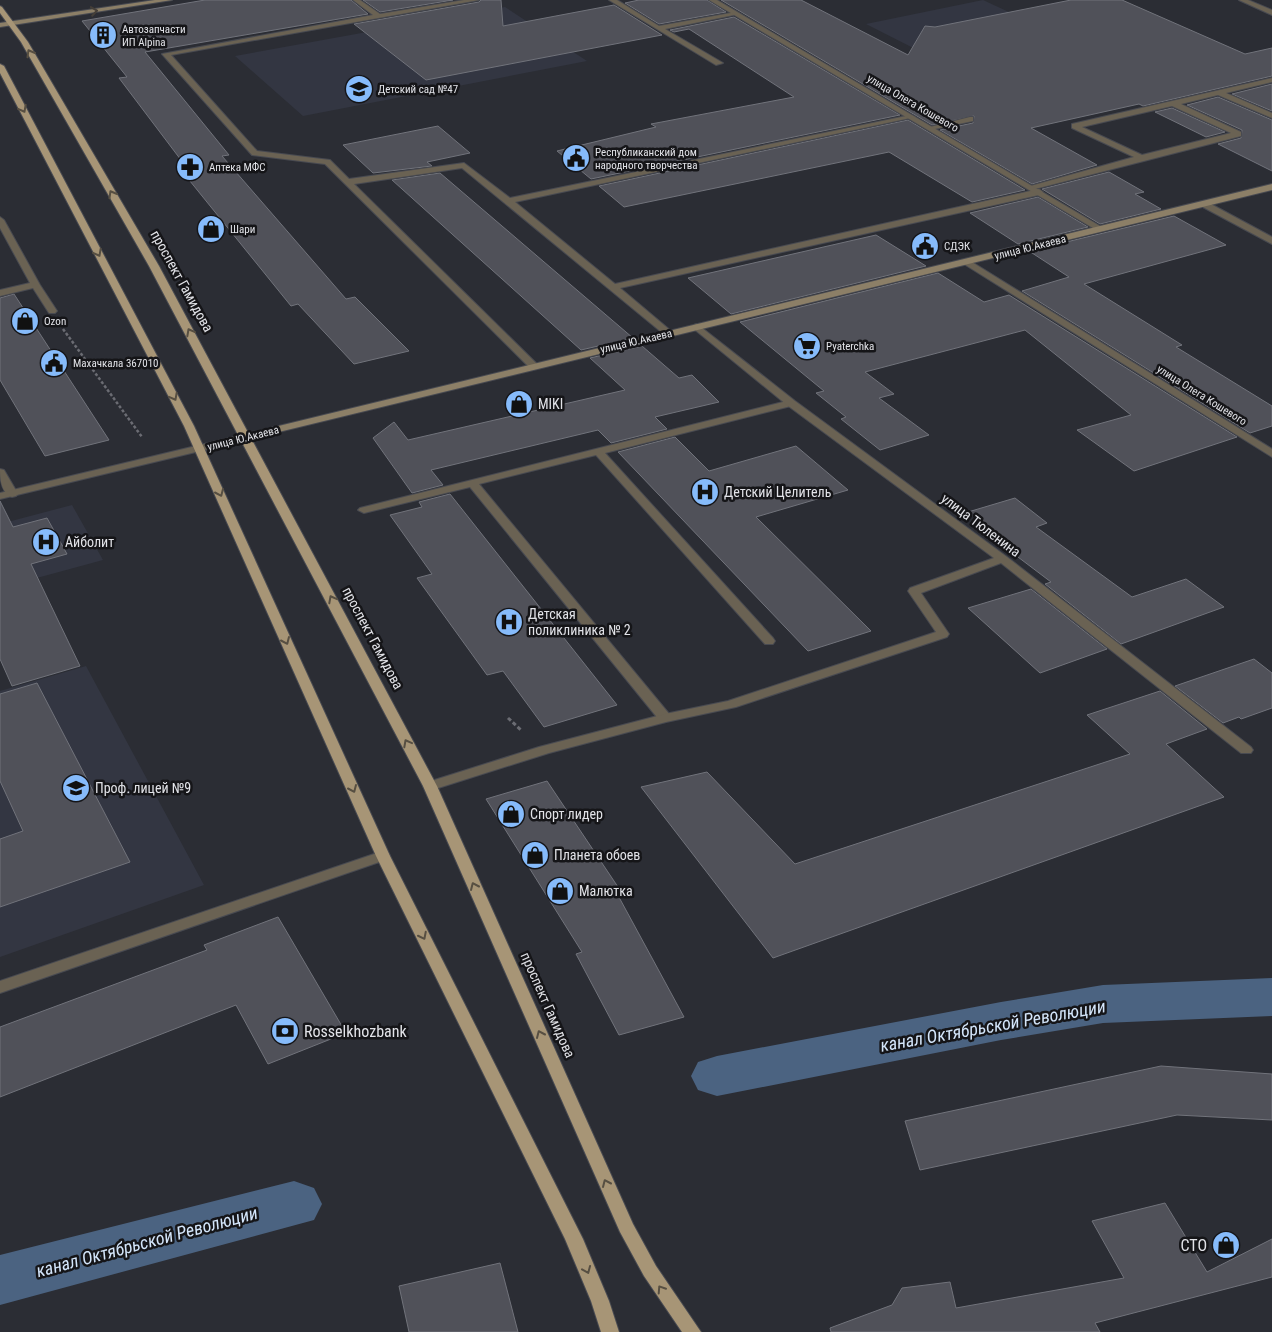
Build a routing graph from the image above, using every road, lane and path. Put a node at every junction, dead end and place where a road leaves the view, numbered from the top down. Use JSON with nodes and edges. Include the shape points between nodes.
{"nodes":[{"id":1,"x":121,"y":0,"type":"edge"},
{"id":2,"x":169,"y":0,"type":"edge"},
{"id":3,"x":356,"y":0,"type":"edge"},
{"id":4,"x":476,"y":0,"type":"edge"},
{"id":5,"x":612,"y":0,"type":"edge"},
{"id":6,"x":712,"y":0,"type":"edge"},
{"id":7,"x":1242,"y":0,"type":"edge"},
{"id":8,"x":0,"y":8,"type":"edge"},
{"id":9,"x":1272,"y":12,"type":"edge"},
{"id":10,"x":734,"y":13,"type":"junction"},
{"id":11,"x":3,"y":16,"type":"edge"},
{"id":12,"x":379,"y":16,"type":"junction"},
{"id":13,"x":11,"y":23,"type":"junction"},
{"id":14,"x":0,"y":25,"type":"edge"},
{"id":15,"x":658,"y":28,"type":"junction"},
{"id":16,"x":719,"y":63,"type":"dead end"},
{"id":17,"x":0,"y":66,"type":"edge"},
{"id":18,"x":1272,"y":80,"type":"edge"},
{"id":19,"x":1218,"y":92,"type":"junction"},
{"id":20,"x":1173,"y":103,"type":"junction"},
{"id":21,"x":1272,"y":116,"type":"edge"},
{"id":22,"x":911,"y":117,"type":"junction"},
{"id":23,"x":970,"y":119,"type":"dead end"},
{"id":24,"x":930,"y":128,"type":"junction"},
{"id":25,"x":1141,"y":158,"type":"junction"},
{"id":26,"x":349,"y":182,"type":"junction"},
{"id":27,"x":1272,"y":187,"type":"edge"},
{"id":28,"x":1035,"y":189,"type":"junction"},
{"id":29,"x":510,"y":201,"type":"junction"},
{"id":30,"x":1204,"y":204,"type":"junction"},
{"id":31,"x":0,"y":220,"type":"edge"},
{"id":32,"x":1101,"y":229,"type":"junction"},
{"id":33,"x":1272,"y":241,"type":"edge"},
{"id":34,"x":967,"y":262,"type":"junction"},
{"id":35,"x":35,"y":285,"type":"junction"},
{"id":36,"x":613,"y":287,"type":"junction"},
{"id":37,"x":0,"y":293,"type":"edge"},
{"id":38,"x":52,"y":310,"type":"dead end"},
{"id":39,"x":62,"y":326,"type":"dead end"},
{"id":40,"x":697,"y":327,"type":"junction"},
{"id":41,"x":668,"y":333,"type":"junction"},
{"id":42,"x":534,"y":366,"type":"junction"},
{"id":43,"x":791,"y":403,"type":"junction"},
{"id":44,"x":246,"y":437,"type":"junction"},
{"id":45,"x":200,"y":448,"type":"junction"},
{"id":46,"x":599,"y":452,"type":"junction"},
{"id":47,"x":1272,"y":454,"type":"edge"},
{"id":48,"x":157,"y":458,"type":"junction"},
{"id":49,"x":0,"y":472,"type":"edge"},
{"id":50,"x":473,"y":484,"type":"junction"},
{"id":51,"x":12,"y":494,"type":"junction"},
{"id":52,"x":0,"y":496,"type":"edge"},
{"id":53,"x":364,"y":510,"type":"dead end"},
{"id":54,"x":1003,"y":559,"type":"junction"},
{"id":55,"x":769,"y":641,"type":"dead end"},
{"id":56,"x":665,"y":718,"type":"junction"},
{"id":57,"x":1246,"y":750,"type":"dead end"},
{"id":58,"x":430,"y":786,"type":"junction"},
{"id":59,"x":383,"y":856,"type":"junction"},
{"id":60,"x":0,"y":987,"type":"edge"},
{"id":61,"x":610,"y":1332,"type":"edge"},
{"id":62,"x":692,"y":1332,"type":"edge"}],
"edges":[{"from":1,"to":11,"type":"main road"},
{"from":13,"to":2,"type":"main road","one_way":true},
{"from":3,"to":12,"type":"street"},
{"from":4,"to":12,"type":"street"},
{"from":5,"to":15,"type":"street"},
{"from":6,"to":10,"type":"street","name":"улица Олега Кошевого"},
{"from":7,"to":9,"type":"street"},
{"from":8,"to":11,"type":"main road","name":"проспект Гамидова"},
{"from":10,"to":15,"type":"street"},
{"from":10,"to":22,"type":"street","name":"улица Олега Кошевого"},
{"from":11,"to":13,"type":"main road","name":"проспект Гамидова"},
{"from":12,"to":26,"type":"street","via":[[166,54],[255,153],[327,162]]},
{"from":13,"to":14,"type":"main road"},
{"from":44,"to":13,"type":"main road","name":"проспект Гамидова","one_way":true,"via":[[154,266]]},
{"from":15,"to":16,"type":"street"},
{"from":17,"to":45,"type":"main road","one_way":true},
{"from":18,"to":19,"type":"street"},
{"from":19,"to":20,"type":"street"},
{"from":19,"to":21,"type":"street"},
{"from":20,"to":25,"type":"street","via":[[1238,134]]},
{"from":20,"to":25,"type":"street","via":[[1075,126]]},
{"from":22,"to":24,"type":"street","name":"улица Олега Кошевого"},
{"from":22,"to":29,"type":"street"},
{"from":23,"to":24,"type":"street"},
{"from":24,"to":28,"type":"street","name":"улица Олега Кошевого"},
{"from":25,"to":28,"type":"street"},
{"from":26,"to":29,"type":"street","via":[[464,165]]},
{"from":26,"to":42,"type":"street"},
{"from":27,"to":30,"type":"main road","name":"улица Ю.Акаева"},
{"from":28,"to":32,"type":"street","name":"улица Олега Кошевого"},
{"from":28,"to":36,"type":"street"},
{"from":29,"to":36,"type":"street"},
{"from":30,"to":32,"type":"main road","name":"улица Ю.Акаева"},
{"from":30,"to":33,"type":"street"},
{"from":31,"to":35,"type":"street"},
{"from":32,"to":34,"type":"main road","name":"улица Ю.Акаева"},
{"from":34,"to":40,"type":"main road","name":"улица Ю.Акаева"},
{"from":34,"to":47,"type":"street","name":"улица Олега Кошевого"},
{"from":35,"to":37,"type":"street"},
{"from":35,"to":38,"type":"street"},
{"from":36,"to":41,"type":"street"},
{"from":39,"to":48,"type":"path"},
{"from":40,"to":41,"type":"main road","name":"улица Ю.Акаева"},
{"from":40,"to":43,"type":"street","name":"улица Тюленина"},
{"from":41,"to":42,"type":"main road","name":"улица Ю.Акаева"},
{"from":42,"to":44,"type":"main road","name":"улица Ю.Акаева"},
{"from":43,"to":46,"type":"street"},
{"from":43,"to":54,"type":"street","name":"улица Тюленина"},
{"from":44,"to":45,"type":"street","name":"улица Ю.Акаева"},
{"from":58,"to":44,"type":"main road","name":"проспект Гамидова","one_way":true},
{"from":45,"to":48,"type":"street","name":"улица Ю.Акаева"},
{"from":45,"to":59,"type":"main road","one_way":true},
{"from":46,"to":50,"type":"street"},
{"from":46,"to":55,"type":"street"},
{"from":48,"to":51,"type":"street","name":"улица Ю.Акаева"},
{"from":49,"to":51,"type":"street"},
{"from":50,"to":53,"type":"street"},
{"from":50,"to":56,"type":"street"},
{"from":51,"to":52,"type":"street","name":"улица Ю.Акаева"},
{"from":54,"to":56,"type":"street","via":[[914,591],[943,634],[730,704]]},
{"from":54,"to":57,"type":"street","name":"улица Тюленина"},
{"from":56,"to":58,"type":"street","via":[[544,750]]},
{"from":62,"to":58,"type":"main road","name":"проспект Гамидова","one_way":true,"via":[[650,1271],[626,1227]]},
{"from":59,"to":60,"type":"street"},
{"from":59,"to":61,"type":"main road","one_way":true,"via":[[574,1239]]}]}
